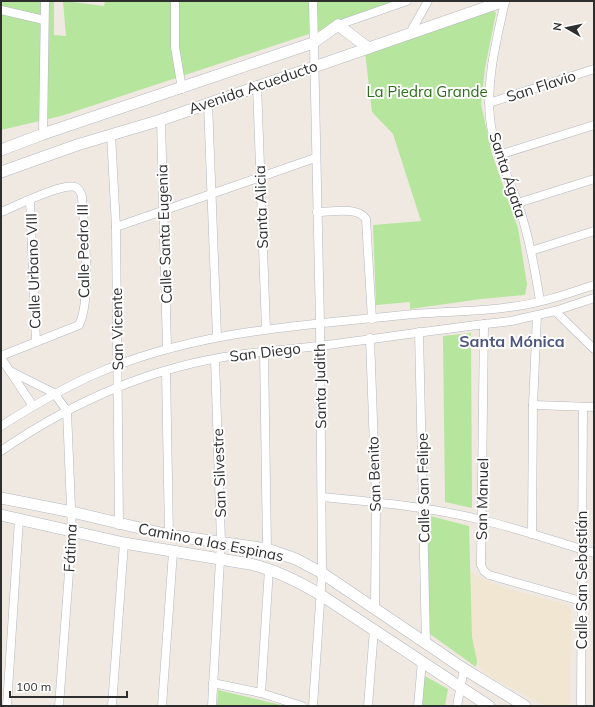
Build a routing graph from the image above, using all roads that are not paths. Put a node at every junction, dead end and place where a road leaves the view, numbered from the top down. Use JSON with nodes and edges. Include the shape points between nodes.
{"nodes":[{"id":1,"x":45,"y":1,"type":"edge"},
{"id":2,"x":175,"y":1,"type":"edge"},
{"id":3,"x":313,"y":1,"type":"edge"},
{"id":4,"x":407,"y":1,"type":"edge"},
{"id":5,"x":428,"y":1,"type":"edge"},
{"id":6,"x":504,"y":1,"type":"edge"},
{"id":7,"x":1,"y":10,"type":"edge"},
{"id":8,"x":44,"y":20,"type":"junction"},
{"id":9,"x":338,"y":25,"type":"junction"},
{"id":10,"x":410,"y":33,"type":"junction"},
{"id":11,"x":313,"y":43,"type":"junction"},
{"id":12,"x":367,"y":47,"type":"junction"},
{"id":13,"x":313,"y":66,"type":"junction"},
{"id":14,"x":594,"y":69,"type":"edge"},
{"id":15,"x":257,"y":85,"type":"junction"},
{"id":16,"x":182,"y":88,"type":"junction"},
{"id":17,"x":208,"y":103,"type":"junction"},
{"id":18,"x":489,"y":103,"type":"junction"},
{"id":19,"x":161,"y":120,"type":"junction"},
{"id":20,"x":594,"y":125,"type":"edge"},
{"id":21,"x":43,"y":134,"type":"junction"},
{"id":22,"x":111,"y":134,"type":"junction"},
{"id":23,"x":1,"y":150,"type":"edge"},
{"id":24,"x":498,"y":155,"type":"junction"},
{"id":25,"x":315,"y":158,"type":"junction"},
{"id":26,"x":1,"y":172,"type":"edge"},
{"id":27,"x":260,"y":178,"type":"junction"},
{"id":28,"x":594,"y":179,"type":"edge"},
{"id":29,"x":211,"y":195,"type":"junction"},
{"id":30,"x":30,"y":200,"type":"junction"},
{"id":31,"x":518,"y":204,"type":"junction"},
{"id":32,"x":163,"y":211,"type":"junction"},
{"id":33,"x":1,"y":212,"type":"edge"},
{"id":34,"x":317,"y":212,"type":"junction"},
{"id":35,"x":116,"y":227,"type":"junction"},
{"id":36,"x":594,"y":231,"type":"edge"},
{"id":37,"x":531,"y":251,"type":"junction"},
{"id":38,"x":594,"y":285,"type":"edge"},
{"id":39,"x":594,"y":298,"type":"edge"},
{"id":40,"x":540,"y":301,"type":"junction"},
{"id":41,"x":555,"y":311,"type":"junction"},
{"id":42,"x":538,"y":316,"type":"junction"},
{"id":43,"x":372,"y":319,"type":"junction"},
{"id":44,"x":320,"y":323,"type":"junction"},
{"id":45,"x":484,"y":324,"type":"junction"},
{"id":46,"x":266,"y":329,"type":"junction"},
{"id":47,"x":419,"y":332,"type":"junction"},
{"id":48,"x":217,"y":337,"type":"junction"},
{"id":49,"x":370,"y":338,"type":"junction"},
{"id":50,"x":36,"y":342,"type":"junction"},
{"id":51,"x":319,"y":346,"type":"junction"},
{"id":52,"x":167,"y":349,"type":"junction"},
{"id":53,"x":594,"y":349,"type":"edge"},
{"id":54,"x":264,"y":352,"type":"junction"},
{"id":55,"x":1,"y":357,"type":"edge"},
{"id":56,"x":215,"y":359,"type":"junction"},
{"id":57,"x":118,"y":365,"type":"junction"},
{"id":58,"x":10,"y":371,"type":"junction"},
{"id":59,"x":166,"y":371,"type":"junction"},
{"id":60,"x":118,"y":386,"type":"junction"},
{"id":61,"x":54,"y":393,"type":"junction"},
{"id":62,"x":533,"y":405,"type":"junction"},
{"id":63,"x":33,"y":406,"type":"junction"},
{"id":64,"x":583,"y":407,"type":"junction"},
{"id":65,"x":594,"y":407,"type":"edge"},
{"id":66,"x":67,"y":410,"type":"junction"},
{"id":67,"x":1,"y":426,"type":"edge"},
{"id":68,"x":1,"y":451,"type":"edge"},
{"id":69,"x":322,"y":497,"type":"junction"},
{"id":70,"x":1,"y":498,"type":"edge"},
{"id":71,"x":376,"y":502,"type":"junction"},
{"id":72,"x":424,"y":508,"type":"junction"},
{"id":73,"x":72,"y":512,"type":"junction"},
{"id":74,"x":1,"y":515,"type":"edge"},
{"id":75,"x":19,"y":519,"type":"junction"},
{"id":76,"x":482,"y":520,"type":"junction"},
{"id":77,"x":119,"y":525,"type":"junction"},
{"id":78,"x":72,"y":532,"type":"junction"},
{"id":79,"x":532,"y":534,"type":"junction"},
{"id":80,"x":169,"y":535,"type":"junction"},
{"id":81,"x":221,"y":542,"type":"junction"},
{"id":82,"x":124,"y":543,"type":"junction"},
{"id":83,"x":267,"y":549,"type":"junction"},
{"id":84,"x":581,"y":549,"type":"junction"},
{"id":85,"x":173,"y":552,"type":"junction"},
{"id":86,"x":594,"y":553,"type":"edge"},
{"id":87,"x":221,"y":560,"type":"junction"},
{"id":88,"x":269,"y":569,"type":"junction"},
{"id":89,"x":322,"y":573,"type":"junction"},
{"id":90,"x":320,"y":595,"type":"junction"},
{"id":91,"x":581,"y":601,"type":"junction"},
{"id":92,"x":375,"y":609,"type":"junction"},
{"id":93,"x":374,"y":629,"type":"junction"},
{"id":94,"x":426,"y":644,"type":"junction"},
{"id":95,"x":422,"y":661,"type":"junction"},
{"id":96,"x":464,"y":669,"type":"junction"},
{"id":97,"x":213,"y":683,"type":"junction"},
{"id":98,"x":460,"y":688,"type":"junction"},
{"id":99,"x":261,"y":693,"type":"junction"},
{"id":100,"x":7,"y":706,"type":"edge"},
{"id":101,"x":59,"y":706,"type":"edge"},
{"id":102,"x":112,"y":706,"type":"edge"},
{"id":103,"x":162,"y":706,"type":"edge"},
{"id":104,"x":212,"y":706,"type":"edge"},
{"id":105,"x":302,"y":706,"type":"edge"},
{"id":106,"x":312,"y":706,"type":"edge"},
{"id":107,"x":368,"y":706,"type":"edge"},
{"id":108,"x":418,"y":706,"type":"edge"},
{"id":109,"x":457,"y":706,"type":"edge"},
{"id":110,"x":489,"y":706,"type":"edge"},
{"id":111,"x":525,"y":706,"type":"edge"},
{"id":112,"x":581,"y":706,"type":"edge"}],
"edges":[{"from":1,"to":8,"type":"street"},
{"from":2,"to":16,"type":"street","via":[[175,47]]},
{"from":3,"to":11,"type":"street","name":"Santa Judith"},
{"from":4,"to":9,"type":"street","name":"Avenida Acueducto"},
{"from":5,"to":10,"type":"street"},
{"from":6,"to":10,"type":"street","name":"Avenida Acueducto"},
{"from":6,"to":18,"type":"street","name":"Santa Ágata","via":[[492,62]]},
{"from":7,"to":8,"type":"street"},
{"from":8,"to":21,"type":"street"},
{"from":9,"to":11,"type":"street","name":"Avenida Acueducto"},
{"from":9,"to":12,"type":"street"},
{"from":10,"to":12,"type":"street","name":"Avenida Acueducto"},
{"from":11,"to":13,"type":"street","name":"Santa Judith"},
{"from":11,"to":16,"type":"street","name":"Avenida Acueducto"},
{"from":12,"to":13,"type":"street","name":"Avenida Acueducto"},
{"from":13,"to":15,"type":"street","name":"Avenida Acueducto"},
{"from":13,"to":25,"type":"street","name":"Santa Judith"},
{"from":14,"to":18,"type":"street","name":"San Flavio"},
{"from":15,"to":17,"type":"street","name":"Avenida Acueducto"},
{"from":15,"to":27,"type":"street","name":"Santa Alicia"},
{"from":16,"to":21,"type":"street","name":"Avenida Acueducto"},
{"from":17,"to":19,"type":"street","name":"Avenida Acueducto"},
{"from":17,"to":29,"type":"street"},
{"from":18,"to":24,"type":"street","name":"Santa Ágata"},
{"from":19,"to":22,"type":"street","name":"Avenida Acueducto"},
{"from":19,"to":32,"type":"street","name":"Calle Santa Eugenia"},
{"from":20,"to":24,"type":"street"},
{"from":21,"to":23,"type":"street","name":"Avenida Acueducto"},
{"from":22,"to":26,"type":"street","name":"Avenida Acueducto"},
{"from":22,"to":35,"type":"street","name":"San Vicente"},
{"from":24,"to":31,"type":"street","name":"Santa Ágata"},
{"from":25,"to":27,"type":"street"},
{"from":25,"to":34,"type":"street","name":"Santa Judith"},
{"from":27,"to":29,"type":"street"},
{"from":27,"to":46,"type":"street","name":"Santa Alicia"},
{"from":28,"to":31,"type":"street"},
{"from":29,"to":32,"type":"street"},
{"from":29,"to":48,"type":"street"},
{"from":30,"to":33,"type":"street"},
{"from":30,"to":50,"type":"street","name":"Calle Urbano VIII"},
{"from":30,"to":50,"type":"street","name":"Calle Pedro III","via":[[64,186],[76,187],[82,197],[86,296],[83,317],[79,325]]},
{"from":31,"to":37,"type":"street","name":"Santa Ágata"},
{"from":32,"to":35,"type":"street"},
{"from":32,"to":52,"type":"street","name":"Calle Santa Eugenia"},
{"from":34,"to":43,"type":"street","via":[[350,211],[364,215]]},
{"from":34,"to":44,"type":"street","name":"Santa Judith"},
{"from":35,"to":57,"type":"street","name":"San Vicente"},
{"from":36,"to":37,"type":"street"},
{"from":37,"to":40,"type":"street","name":"Santa Ágata"},
{"from":38,"to":40,"type":"street","name":"San Diego"},
{"from":39,"to":41,"type":"street","name":"San Diego"},
{"from":40,"to":43,"type":"street","name":"San Diego","via":[[511,307]]},
{"from":41,"to":42,"type":"street","name":"San Diego"},
{"from":41,"to":53,"type":"street"},
{"from":42,"to":45,"type":"street","name":"San Diego"},
{"from":42,"to":62,"type":"street"},
{"from":43,"to":44,"type":"street","name":"San Diego"},
{"from":44,"to":46,"type":"street","name":"San Diego"},
{"from":44,"to":51,"type":"street","name":"Santa Judith"},
{"from":45,"to":47,"type":"street","name":"San Diego"},
{"from":45,"to":76,"type":"street","name":"San Manuel"},
{"from":46,"to":48,"type":"street","name":"San Diego"},
{"from":47,"to":49,"type":"street","name":"San Diego"},
{"from":47,"to":72,"type":"street","name":"Calle San Felipe"},
{"from":48,"to":52,"type":"street","name":"San Diego"},
{"from":49,"to":51,"type":"street","name":"San Diego"},
{"from":49,"to":71,"type":"street","name":"San Benito"},
{"from":50,"to":55,"type":"street"},
{"from":51,"to":54,"type":"street","name":"San Diego"},
{"from":51,"to":69,"type":"street","name":"Santa Judith"},
{"from":52,"to":57,"type":"street","name":"San Diego"},
{"from":54,"to":56,"type":"street","name":"San Diego"},
{"from":54,"to":83,"type":"street"},
{"from":55,"to":58,"type":"street"},
{"from":56,"to":59,"type":"street","name":"San Diego"},
{"from":56,"to":81,"type":"street","name":"San Silvestre"},
{"from":57,"to":60,"type":"street","name":"San Vicente"},
{"from":57,"to":61,"type":"street","name":"San Diego"},
{"from":58,"to":61,"type":"street"},
{"from":58,"to":63,"type":"street"},
{"from":59,"to":60,"type":"street","name":"San Diego"},
{"from":59,"to":80,"type":"street"},
{"from":60,"to":66,"type":"street","name":"San Diego"},
{"from":60,"to":77,"type":"street","name":"San Vicente"},
{"from":61,"to":63,"type":"street","name":"San Diego"},
{"from":61,"to":66,"type":"street"},
{"from":62,"to":64,"type":"street"},
{"from":62,"to":79,"type":"street"},
{"from":63,"to":67,"type":"street","name":"San Diego"},
{"from":64,"to":65,"type":"street"},
{"from":64,"to":84,"type":"street","name":"Calle San Sebastián"},
{"from":66,"to":68,"type":"street","name":"San Diego"},
{"from":66,"to":73,"type":"street","name":"Fátima"},
{"from":69,"to":71,"type":"street"},
{"from":69,"to":89,"type":"street","name":"Santa Judith"},
{"from":70,"to":73,"type":"street","name":"Camino a las Espinas"},
{"from":71,"to":72,"type":"street"},
{"from":71,"to":92,"type":"street","name":"San Benito"},
{"from":72,"to":76,"type":"street"},
{"from":72,"to":94,"type":"street","name":"Calle San Felipe"},
{"from":73,"to":77,"type":"street","name":"Camino a las Espinas"},
{"from":73,"to":78,"type":"street","name":"Fátima"},
{"from":74,"to":75,"type":"street","name":"Camino a las Espinas"},
{"from":75,"to":78,"type":"street","name":"Camino a las Espinas"},
{"from":75,"to":100,"type":"street"},
{"from":76,"to":79,"type":"street"},
{"from":76,"to":91,"type":"street","name":"San Manuel","via":[[481,565],[484,571],[489,575]]},
{"from":77,"to":80,"type":"street","name":"Camino a las Espinas"},
{"from":78,"to":82,"type":"street","name":"Camino a las Espinas"},
{"from":78,"to":101,"type":"street","name":"Fátima"},
{"from":79,"to":84,"type":"street"},
{"from":80,"to":81,"type":"street","name":"Camino a las Espinas"},
{"from":81,"to":83,"type":"street","name":"Camino a las Espinas"},
{"from":81,"to":87,"type":"street","name":"San Silvestre"},
{"from":82,"to":85,"type":"street","name":"Camino a las Espinas"},
{"from":82,"to":102,"type":"street"},
{"from":83,"to":89,"type":"street","name":"Camino a las Espinas","via":[[296,559]]},
{"from":84,"to":86,"type":"street"},
{"from":84,"to":91,"type":"street","name":"Calle San Sebastián"},
{"from":85,"to":87,"type":"street","name":"Camino a las Espinas"},
{"from":85,"to":103,"type":"street"},
{"from":87,"to":88,"type":"street","name":"Camino a las Espinas"},
{"from":87,"to":97,"type":"street","name":"San Silvestre"},
{"from":88,"to":90,"type":"street","name":"Camino a las Espinas","via":[[294,579]]},
{"from":88,"to":99,"type":"street"},
{"from":89,"to":90,"type":"street","name":"Santa Judith"},
{"from":89,"to":92,"type":"street","name":"Camino a las Espinas"},
{"from":90,"to":93,"type":"street","name":"Camino a las Espinas"},
{"from":90,"to":106,"type":"street","name":"Santa Judith"},
{"from":91,"to":112,"type":"street","name":"Calle San Sebastián"},
{"from":92,"to":94,"type":"street","name":"Camino a las Espinas"},
{"from":93,"to":95,"type":"street","name":"Camino a las Espinas"},
{"from":93,"to":107,"type":"street"},
{"from":94,"to":96,"type":"street","name":"Camino a las Espinas"},
{"from":95,"to":98,"type":"street","name":"Camino a las Espinas"},
{"from":95,"to":108,"type":"street"},
{"from":96,"to":98,"type":"street"},
{"from":96,"to":111,"type":"street","name":"Camino a las Espinas"},
{"from":97,"to":99,"type":"street"},
{"from":97,"to":104,"type":"street","name":"San Silvestre"},
{"from":98,"to":109,"type":"street"},
{"from":98,"to":110,"type":"street","name":"Camino a las Espinas"},
{"from":99,"to":105,"type":"street"}]}
